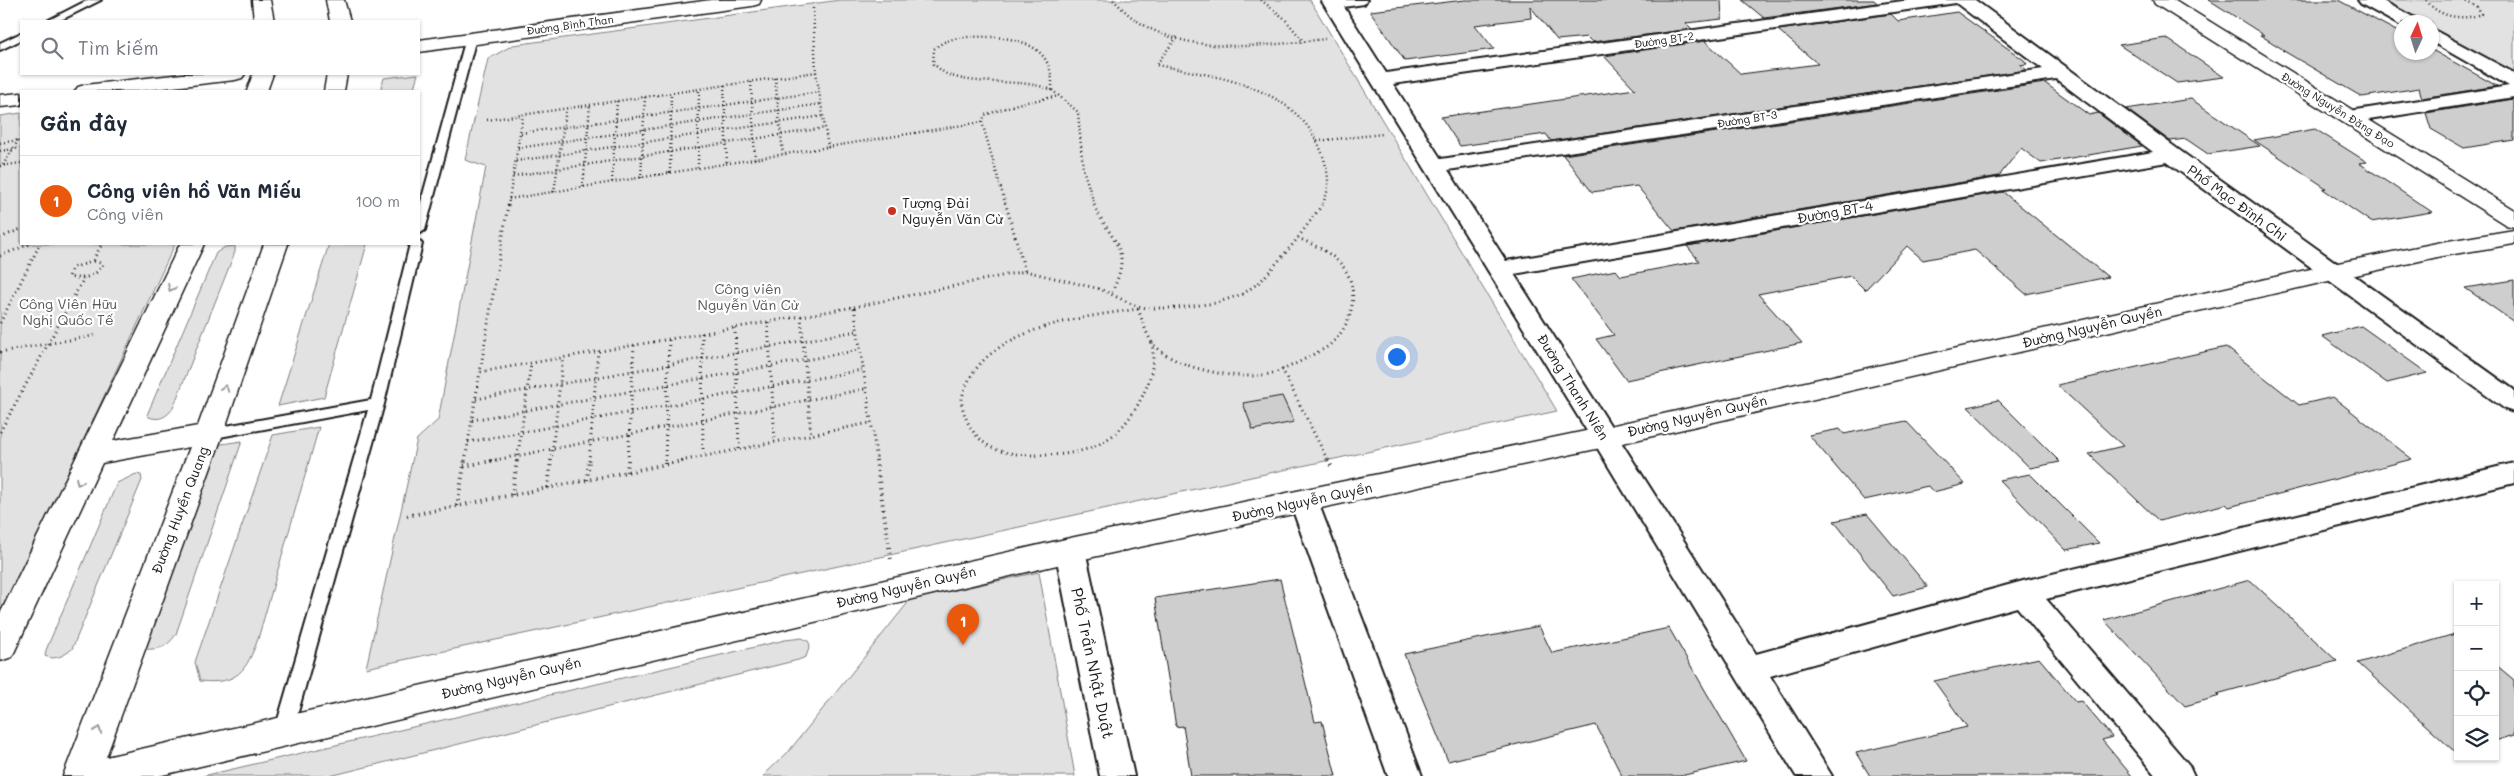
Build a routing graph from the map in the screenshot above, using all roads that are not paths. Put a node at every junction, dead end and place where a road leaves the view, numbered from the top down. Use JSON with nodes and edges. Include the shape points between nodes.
{"nodes":[{"id":1,"x":96,"y":0,"type":"edge"},
{"id":2,"x":335,"y":0,"type":"edge"},
{"id":3,"x":752,"y":0,"type":"edge"},
{"id":4,"x":1358,"y":0,"type":"edge"},
{"id":5,"x":1949,"y":0,"type":"edge"},
{"id":6,"x":1962,"y":0,"type":"edge"},
{"id":7,"x":2162,"y":0,"type":"edge"},
{"id":8,"x":2367,"y":0,"type":"edge"},
{"id":9,"x":1331,"y":2,"type":"edge"},
{"id":10,"x":2395,"y":15,"type":"edge"},
{"id":11,"x":54,"y":20,"type":"edge"},
{"id":12,"x":340,"y":20,"type":"edge"},
{"id":13,"x":20,"y":37,"type":"edge"},
{"id":14,"x":472,"y":38,"type":"junction"},
{"id":15,"x":2439,"y":39,"type":"edge"},
{"id":16,"x":420,"y":46,"type":"edge"},
{"id":17,"x":0,"y":47,"type":"edge"},
{"id":18,"x":2060,"y":72,"type":"junction"},
{"id":19,"x":152,"y":75,"type":"edge"},
{"id":20,"x":226,"y":75,"type":"edge"},
{"id":21,"x":263,"y":75,"type":"edge"},
{"id":22,"x":337,"y":75,"type":"edge"},
{"id":23,"x":1380,"y":80,"type":"junction"},
{"id":24,"x":2514,"y":81,"type":"edge"},
{"id":25,"x":132,"y":86,"type":"junction"},
{"id":26,"x":94,"y":90,"type":"edge"},
{"id":27,"x":256,"y":90,"type":"edge"},
{"id":28,"x":334,"y":90,"type":"edge"},
{"id":29,"x":2514,"y":91,"type":"edge"},
{"id":30,"x":20,"y":99,"type":"edge"},
{"id":31,"x":0,"y":101,"type":"edge"},
{"id":32,"x":2350,"y":117,"type":"junction"},
{"id":33,"x":2171,"y":155,"type":"junction"},
{"id":34,"x":1434,"y":166,"type":"junction"},
{"id":35,"x":423,"y":199,"type":"edge"},
{"id":36,"x":2514,"y":220,"type":"edge"},
{"id":37,"x":420,"y":222,"type":"edge"},
{"id":38,"x":2514,"y":237,"type":"edge"},
{"id":39,"x":192,"y":245,"type":"edge"},
{"id":40,"x":276,"y":245,"type":"edge"},
{"id":41,"x":416,"y":245,"type":"edge"},
{"id":42,"x":1499,"y":269,"type":"junction"},
{"id":43,"x":2333,"y":272,"type":"junction"},
{"id":44,"x":2514,"y":403,"type":"edge"},
{"id":45,"x":377,"y":404,"type":"junction"},
{"id":46,"x":209,"y":434,"type":"junction"},
{"id":47,"x":1605,"y":437,"type":"junction"},
{"id":48,"x":92,"y":455,"type":"junction"},
{"id":49,"x":2514,"y":473,"type":"edge"},
{"id":50,"x":1304,"y":502,"type":"junction"},
{"id":51,"x":1070,"y":550,"type":"junction"},
{"id":52,"x":2023,"y":593,"type":"junction"},
{"id":53,"x":0,"y":648,"type":"edge"},
{"id":54,"x":1748,"y":669,"type":"junction"},
{"id":55,"x":284,"y":730,"type":"junction"},
{"id":56,"x":81,"y":776,"type":"edge"},
{"id":57,"x":91,"y":776,"type":"edge"},
{"id":58,"x":1117,"y":776,"type":"edge"},
{"id":59,"x":1405,"y":776,"type":"edge"},
{"id":60,"x":1815,"y":776,"type":"edge"},
{"id":61,"x":2176,"y":776,"type":"edge"}],
"edges":[{"from":1,"to":11,"type":"lane"},
{"from":2,"to":12,"type":"street"},
{"from":3,"to":14,"type":"street","name":"Đường Bình Than"},
{"from":4,"to":9,"type":"street"},
{"from":5,"to":23,"type":"street","name":"Đường BT-2"},
{"from":6,"to":18,"type":"street","name":"Phố Mạc Đĩnh Chi"},
{"from":7,"to":32,"type":"street","name":"Đường Nguyễn Đăng Đạo"},
{"from":8,"to":10,"type":"street"},
{"from":9,"to":23,"type":"street","name":"Đường Thanh Niên"},
{"from":13,"to":17,"type":"lane"},
{"from":14,"to":16,"type":"street","name":"Đường Bình Than"},
{"from":14,"to":35,"type":"lane"},
{"from":15,"to":24,"type":"street"},
{"from":18,"to":33,"type":"street","name":"Phố Mạc Đĩnh Chi"},
{"from":18,"to":34,"type":"street","name":"Đường BT-3"},
{"from":19,"to":25,"type":"street"},
{"from":20,"to":25,"type":"street"},
{"from":21,"to":27,"type":"street"},
{"from":22,"to":28,"type":"street"},
{"from":23,"to":34,"type":"street","name":"Đường Thanh Niên"},
{"from":25,"to":26,"type":"street"},
{"from":29,"to":32,"type":"street"},
{"from":30,"to":31,"type":"street"},
{"from":32,"to":36,"type":"street","name":"Đường Nguyễn Đăng Đạo"},
{"from":33,"to":42,"type":"street","name":"Đường BT-4"},
{"from":33,"to":43,"type":"street","name":"Phố Mạc Đĩnh Chi"},
{"from":34,"to":42,"type":"street","name":"Đường Thanh Niên"},
{"from":35,"to":37,"type":"lane"},
{"from":38,"to":43,"type":"street","name":"Đường Nguyễn Quyền"},
{"from":39,"to":48,"type":"street","one_way":true},
{"from":46,"to":40,"type":"street","name":"Đường Huyền Quang","one_way":true},
{"from":41,"to":45,"type":"lane"},
{"from":42,"to":47,"type":"street","name":"Đường Thanh Niên"},
{"from":43,"to":44,"type":"street","name":"Phố Mạc Đĩnh Chi"},
{"from":43,"to":47,"type":"street","name":"Đường Nguyễn Quyền"},
{"from":45,"to":46,"type":"lane"},
{"from":45,"to":55,"type":"lane"},
{"from":46,"to":48,"type":"street"},
{"from":56,"to":46,"type":"street","name":"Đường Huyền Quang","one_way":true},
{"from":47,"to":50,"type":"street","name":"Đường Nguyễn Quyền"},
{"from":47,"to":54,"type":"street","name":"Đường Thanh Niên"},
{"from":48,"to":53,"type":"street","one_way":true},
{"from":49,"to":52,"type":"street"},
{"from":50,"to":51,"type":"street","name":"Đường Nguyễn Quyền"},
{"from":50,"to":59,"type":"street"},
{"from":51,"to":55,"type":"street","name":"Đường Nguyễn Quyền"},
{"from":51,"to":58,"type":"street","name":"Phố Trần Nhật Duật"},
{"from":52,"to":54,"type":"street"},
{"from":52,"to":61,"type":"street"},
{"from":54,"to":60,"type":"street","name":"Đường Thanh Niên"},
{"from":55,"to":57,"type":"street","name":"Đường Nguyễn Quyền"}]}
